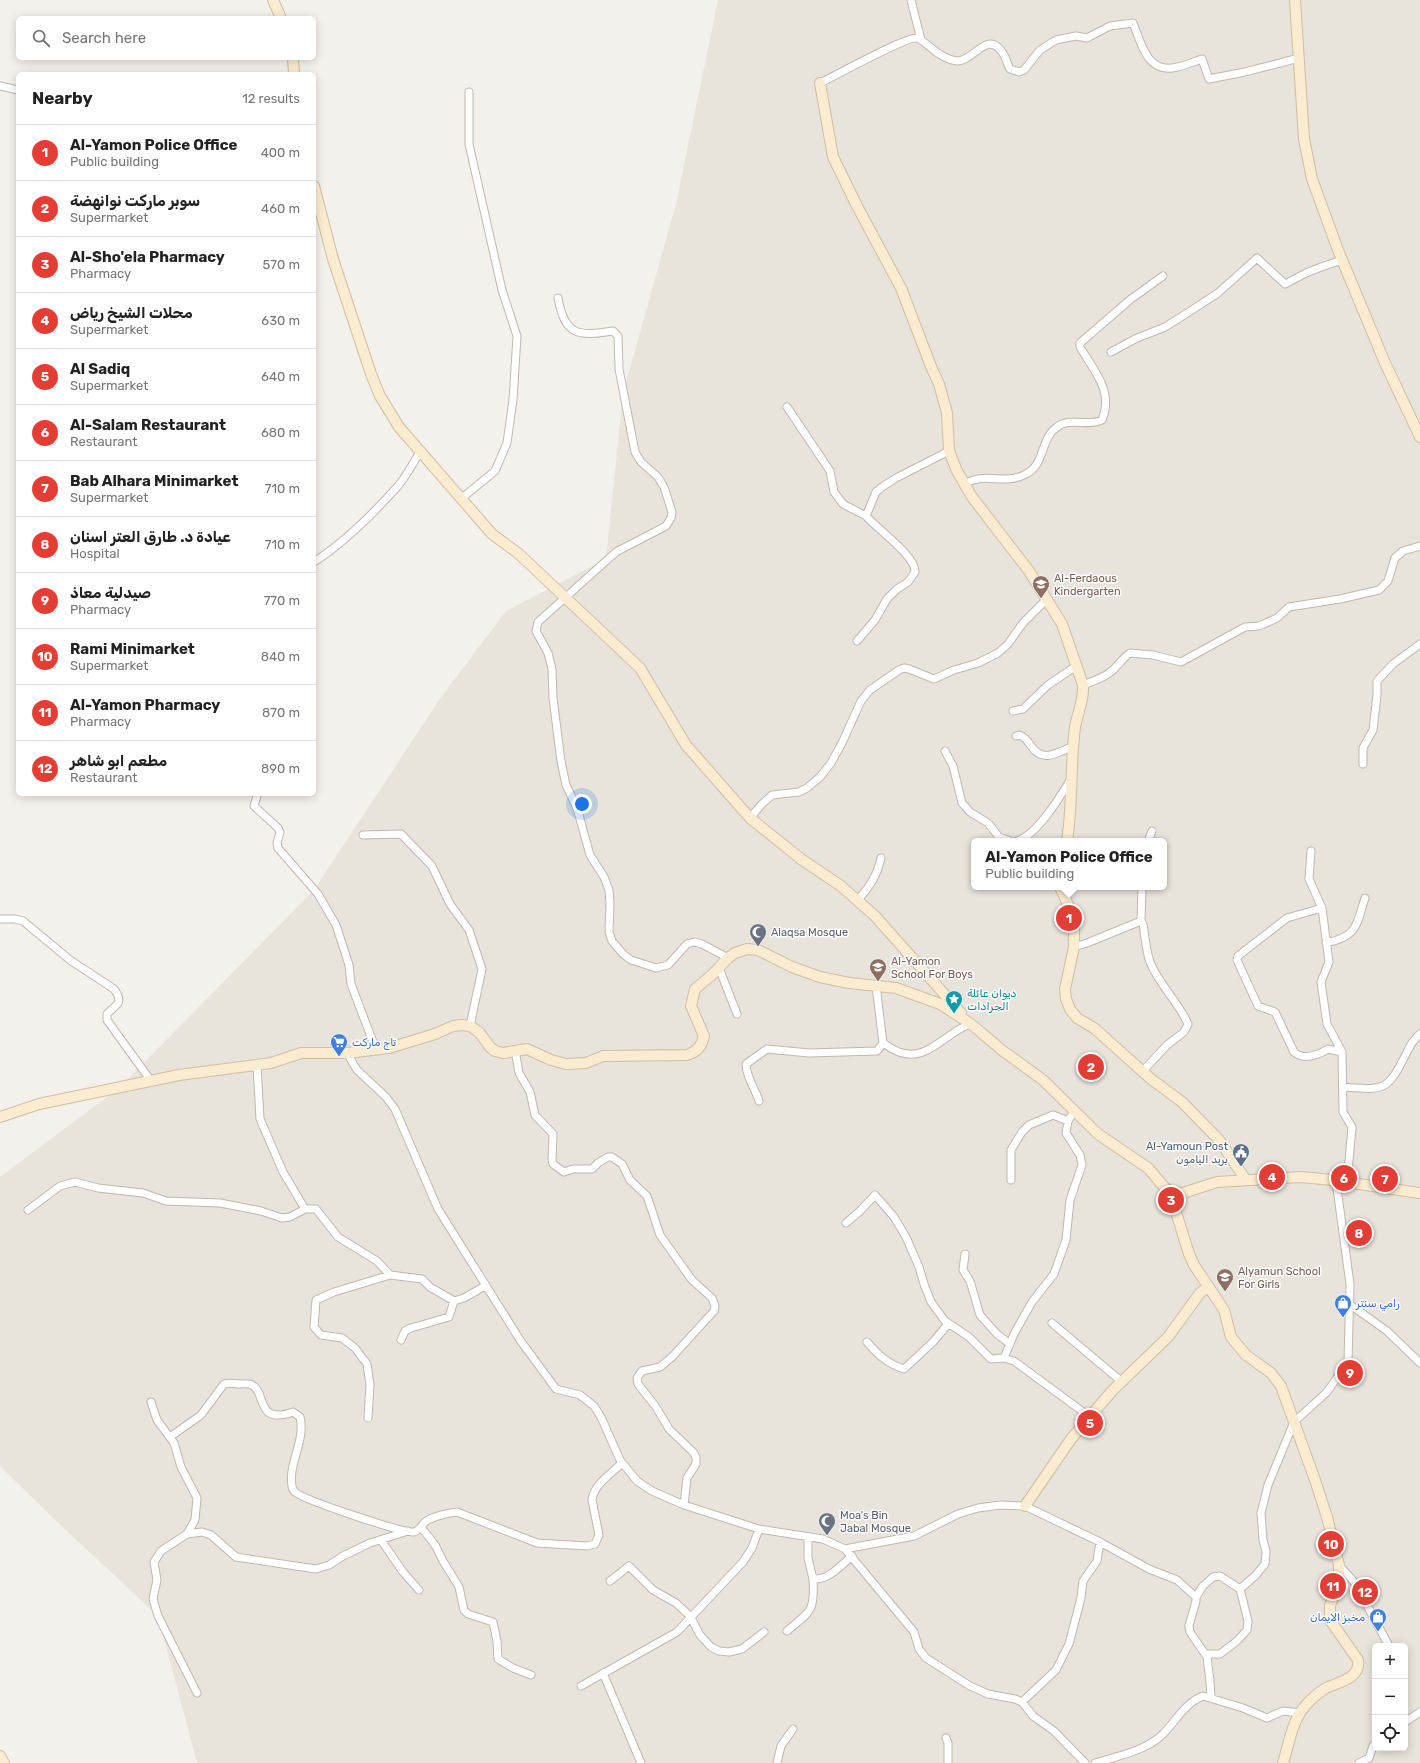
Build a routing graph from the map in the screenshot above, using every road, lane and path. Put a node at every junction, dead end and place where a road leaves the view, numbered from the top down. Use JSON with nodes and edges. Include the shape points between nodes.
{"nodes":[{"id":1,"x":273,"y":0,"type":"edge"},
{"id":2,"x":910,"y":0,"type":"edge"},
{"id":3,"x":1295,"y":0,"type":"edge"},
{"id":4,"x":280,"y":16,"type":"edge"},
{"id":5,"x":921,"y":40,"type":"junction"},
{"id":6,"x":1299,"y":58,"type":"junction"},
{"id":7,"x":292,"y":60,"type":"edge"},
{"id":8,"x":294,"y":72,"type":"edge"},
{"id":9,"x":820,"y":83,"type":"joint"},
{"id":10,"x":0,"y":86,"type":"edge"},
{"id":11,"x":16,"y":90,"type":"edge"},
{"id":12,"x":469,"y":92,"type":"dead end"},
{"id":13,"x":316,"y":201,"type":"edge"},
{"id":14,"x":1342,"y":260,"type":"junction"},
{"id":15,"x":1163,"y":276,"type":"dead end"},
{"id":16,"x":558,"y":298,"type":"dead end"},
{"id":17,"x":1111,"y":352,"type":"dead end"},
{"id":18,"x":786,"y":407,"type":"dead end"},
{"id":19,"x":1420,"y":437,"type":"edge"},
{"id":20,"x":421,"y":450,"type":"junction"},
{"id":21,"x":949,"y":450,"type":"junction"},
{"id":22,"x":964,"y":484,"type":"junction"},
{"id":23,"x":462,"y":498,"type":"junction"},
{"id":24,"x":866,"y":516,"type":"junction"},
{"id":25,"x":1420,"y":546,"type":"edge"},
{"id":26,"x":316,"y":561,"type":"edge"},
{"id":27,"x":565,"y":596,"type":"junction"},
{"id":28,"x":1046,"y":600,"type":"junction"},
{"id":29,"x":857,"y":641,"type":"dead end"},
{"id":30,"x":1420,"y":644,"type":"edge"},
{"id":31,"x":1076,"y":666,"type":"junction"},
{"id":32,"x":1083,"y":685,"type":"junction"},
{"id":33,"x":1013,"y":711,"type":"dead end"},
{"id":34,"x":1016,"y":736,"type":"dead end"},
{"id":35,"x":1074,"y":746,"type":"junction"},
{"id":36,"x":945,"y":751,"type":"dead end"},
{"id":37,"x":1363,"y":764,"type":"dead end"},
{"id":38,"x":1072,"y":778,"type":"junction"},
{"id":39,"x":257,"y":796,"type":"edge"},
{"id":40,"x":750,"y":818,"type":"junction"},
{"id":41,"x":1152,"y":831,"type":"dead end"},
{"id":42,"x":363,"y":835,"type":"dead end"},
{"id":43,"x":1002,"y":838,"type":"edge"},
{"id":44,"x":1025,"y":838,"type":"edge"},
{"id":45,"x":1068,"y":838,"type":"edge"},
{"id":46,"x":1149,"y":838,"type":"edge"},
{"id":47,"x":1310,"y":851,"type":"dead end"},
{"id":48,"x":881,"y":858,"type":"dead end"},
{"id":49,"x":1061,"y":890,"type":"edge"},
{"id":50,"x":1142,"y":890,"type":"edge"},
{"id":51,"x":1365,"y":898,"type":"dead end"},
{"id":52,"x":858,"y":900,"type":"junction"},
{"id":53,"x":1322,"y":908,"type":"junction"},
{"id":54,"x":0,"y":919,"type":"edge"},
{"id":55,"x":1141,"y":921,"type":"junction"},
{"id":56,"x":1326,"y":943,"type":"junction"},
{"id":57,"x":1074,"y":947,"type":"junction"},
{"id":58,"x":728,"y":958,"type":"junction"},
{"id":59,"x":719,"y":968,"type":"junction"},
{"id":60,"x":876,"y":985,"type":"junction"},
{"id":61,"x":737,"y":1014,"type":"dead end"},
{"id":62,"x":971,"y":1024,"type":"junction"},
{"id":63,"x":470,"y":1026,"type":"junction"},
{"id":64,"x":1420,"y":1034,"type":"edge"},
{"id":65,"x":882,"y":1043,"type":"junction"},
{"id":66,"x":376,"y":1050,"type":"junction"},
{"id":67,"x":515,"y":1050,"type":"junction"},
{"id":68,"x":1342,"y":1052,"type":"junction"},
{"id":69,"x":347,"y":1053,"type":"junction"},
{"id":70,"x":256,"y":1065,"type":"junction"},
{"id":71,"x":1142,"y":1072,"type":"junction"},
{"id":72,"x":151,"y":1081,"type":"junction"},
{"id":73,"x":1342,"y":1087,"type":"junction"},
{"id":74,"x":759,"y":1101,"type":"dead end"},
{"id":75,"x":1075,"y":1110,"type":"junction"},
{"id":76,"x":0,"y":1117,"type":"edge"},
{"id":77,"x":1068,"y":1121,"type":"junction"},
{"id":78,"x":1011,"y":1180,"type":"dead end"},
{"id":79,"x":1246,"y":1180,"type":"junction"},
{"id":80,"x":1336,"y":1181,"type":"junction"},
{"id":81,"x":1347,"y":1182,"type":"junction"},
{"id":82,"x":1172,"y":1192,"type":"junction"},
{"id":83,"x":1420,"y":1193,"type":"edge"},
{"id":84,"x":305,"y":1209,"type":"junction"},
{"id":85,"x":28,"y":1210,"type":"dead end"},
{"id":86,"x":846,"y":1223,"type":"dead end"},
{"id":87,"x":965,"y":1254,"type":"dead end"},
{"id":88,"x":390,"y":1275,"type":"junction"},
{"id":89,"x":485,"y":1286,"type":"junction"},
{"id":90,"x":1208,"y":1287,"type":"junction"},
{"id":91,"x":454,"y":1301,"type":"junction"},
{"id":92,"x":1349,"y":1304,"type":"junction"},
{"id":93,"x":1052,"y":1323,"type":"dead end"},
{"id":94,"x":948,"y":1324,"type":"junction"},
{"id":95,"x":401,"y":1340,"type":"dead end"},
{"id":96,"x":867,"y":1342,"type":"dead end"},
{"id":97,"x":1010,"y":1344,"type":"junction"},
{"id":98,"x":1004,"y":1358,"type":"junction"},
{"id":99,"x":1420,"y":1363,"type":"edge"},
{"id":100,"x":1122,"y":1382,"type":"junction"},
{"id":101,"x":151,"y":1402,"type":"dead end"},
{"id":102,"x":1090,"y":1417,"type":"junction"},
{"id":103,"x":368,"y":1418,"type":"dead end"},
{"id":104,"x":1294,"y":1422,"type":"junction"},
{"id":105,"x":170,"y":1437,"type":"junction"},
{"id":106,"x":622,"y":1463,"type":"junction"},
{"id":107,"x":684,"y":1505,"type":"junction"},
{"id":108,"x":1025,"y":1506,"type":"junction"},
{"id":109,"x":421,"y":1527,"type":"junction"},
{"id":110,"x":759,"y":1529,"type":"junction"},
{"id":111,"x":408,"y":1531,"type":"junction"},
{"id":112,"x":187,"y":1534,"type":"junction"},
{"id":113,"x":808,"y":1537,"type":"junction"},
{"id":114,"x":381,"y":1540,"type":"junction"},
{"id":115,"x":1100,"y":1542,"type":"junction"},
{"id":116,"x":845,"y":1549,"type":"junction"},
{"id":117,"x":852,"y":1556,"type":"junction"},
{"id":118,"x":1339,"y":1564,"type":"junction"},
{"id":119,"x":813,"y":1579,"type":"junction"},
{"id":120,"x":610,"y":1581,"type":"dead end"},
{"id":121,"x":1240,"y":1589,"type":"junction"},
{"id":122,"x":419,"y":1590,"type":"dead end"},
{"id":123,"x":1196,"y":1597,"type":"junction"},
{"id":124,"x":690,"y":1616,"type":"junction"},
{"id":125,"x":787,"y":1631,"type":"dead end"},
{"id":126,"x":764,"y":1632,"type":"dead end"},
{"id":127,"x":1387,"y":1643,"type":"edge"},
{"id":128,"x":1205,"y":1654,"type":"junction"},
{"id":129,"x":603,"y":1673,"type":"junction"},
{"id":130,"x":531,"y":1675,"type":"dead end"},
{"id":131,"x":581,"y":1686,"type":"dead end"},
{"id":132,"x":198,"y":1693,"type":"dead end"},
{"id":133,"x":1211,"y":1697,"type":"junction"},
{"id":134,"x":1022,"y":1702,"type":"junction"},
{"id":135,"x":1420,"y":1712,"type":"edge"},
{"id":136,"x":1300,"y":1713,"type":"junction"},
{"id":137,"x":1408,"y":1720,"type":"edge"},
{"id":138,"x":793,"y":1729,"type":"dead end"},
{"id":139,"x":946,"y":1738,"type":"dead end"},
{"id":140,"x":1372,"y":1746,"type":"edge"},
{"id":141,"x":0,"y":1756,"type":"edge"},
{"id":142,"x":4,"y":1763,"type":"edge"},
{"id":143,"x":641,"y":1763,"type":"edge"},
{"id":144,"x":776,"y":1763,"type":"edge"},
{"id":145,"x":948,"y":1763,"type":"edge"},
{"id":146,"x":1085,"y":1763,"type":"edge"},
{"id":147,"x":1095,"y":1763,"type":"edge"},
{"id":148,"x":1283,"y":1763,"type":"edge"},
{"id":149,"x":1359,"y":1763,"type":"edge"}],
"edges":[{"from":1,"to":4,"type":"street"},
{"from":2,"to":5,"type":"street"},
{"from":3,"to":6,"type":"street"},
{"from":5,"to":6,"type":"street","via":[[937,53],[956,60],[968,58],[984,45],[994,46],[1002,53],[1010,69],[1018,72],[1024,70],[1040,50],[1056,40],[1076,36],[1087,38],[1110,26],[1133,23],[1147,58],[1155,65],[1172,68],[1202,59],[1209,78]]},
{"from":5,"to":9,"type":"street","via":[[913,38],[892,46]]},
{"from":6,"to":14,"type":"street","via":[[1308,166]]},
{"from":7,"to":8,"type":"street"},
{"from":9,"to":21,"type":"street","via":[[833,158],[901,288],[939,384],[947,413]]},
{"from":10,"to":11,"type":"street"},
{"from":12,"to":23,"type":"street","via":[[468,144],[502,290],[517,336],[507,443],[495,471]]},
{"from":13,"to":20,"type":"street","via":[[375,385],[392,417]]},
{"from":14,"to":17,"type":"street","via":[[1285,284],[1257,258],[1218,293],[1192,310],[1165,327],[1134,339]]},
{"from":14,"to":19,"type":"street","via":[[1385,363]]},
{"from":15,"to":22,"type":"street","via":[[1131,299],[1080,343],[1104,389],[1106,407],[1102,420],[1059,425],[1046,440],[1037,464],[1026,474],[1007,479],[979,477]]},
{"from":16,"to":27,"type":"street","via":[[563,317],[577,332],[590,335],[613,331],[618,335],[619,369],[635,452],[641,462],[662,482],[672,512],[666,526],[616,552]]},
{"from":18,"to":24,"type":"street","via":[[830,471],[834,492],[843,504]]},
{"from":20,"to":23,"type":"street"},
{"from":20,"to":26,"type":"street","via":[[398,485],[368,518]]},
{"from":21,"to":22,"type":"street","via":[[956,471]]},
{"from":21,"to":24,"type":"street","via":[[889,482],[876,492]]},
{"from":22,"to":28,"type":"street","via":[[1029,571]]},
{"from":23,"to":27,"type":"street","via":[[492,534],[519,554]]},
{"from":24,"to":29,"type":"street","via":[[908,556],[915,572],[908,582],[887,598],[875,620]]},
{"from":25,"to":32,"type":"street","via":[[1403,551],[1395,558],[1388,581],[1379,590],[1289,607],[1277,618],[1259,626],[1245,627],[1181,662],[1130,653],[1102,678]]},
{"from":27,"to":40,"type":"street","via":[[640,668],[686,744]]},
{"from":27,"to":58,"type":"street","via":[[538,622],[536,631],[548,653],[552,669],[553,698],[566,785],[577,808],[590,855],[604,876],[609,890],[610,937],[631,960],[656,968],[668,965],[687,944],[694,942]]},
{"from":28,"to":31,"type":"street","via":[[1065,631]]},
{"from":28,"to":40,"type":"street","via":[[1022,623],[1003,650],[987,660],[934,679],[909,669],[901,669],[876,686],[861,701],[831,763],[820,777],[799,792],[772,795]]},
{"from":30,"to":37,"type":"street","via":[[1393,664],[1377,681],[1373,730],[1363,748]]},
{"from":31,"to":32,"type":"street"},
{"from":31,"to":33,"type":"street","via":[[1048,685],[1023,709]]},
{"from":32,"to":35,"type":"street","via":[[1084,694]]},
{"from":34,"to":35,"type":"street","via":[[1024,736],[1033,750],[1041,756],[1050,756]]},
{"from":35,"to":38,"type":"street"},
{"from":36,"to":43,"type":"street","via":[[953,766],[962,803]]},
{"from":38,"to":44,"type":"street","via":[[1051,810]]},
{"from":38,"to":45,"type":"street"},
{"from":39,"to":66,"type":"street","via":[[254,806],[280,832],[278,848],[318,894],[336,925],[349,965],[350,984]]},
{"from":40,"to":52,"type":"street"},
{"from":41,"to":46,"type":"street"},
{"from":42,"to":63,"type":"street","via":[[401,834],[432,866],[450,904],[469,930],[482,969]]},
{"from":47,"to":53,"type":"street","via":[[1309,879]]},
{"from":48,"to":52,"type":"street","via":[[877,874]]},
{"from":49,"to":57,"type":"street","via":[[1073,919]]},
{"from":50,"to":55,"type":"street"},
{"from":51,"to":56,"type":"street","via":[[1354,931],[1341,940]]},
{"from":52,"to":62,"type":"street","via":[[896,938]]},
{"from":53,"to":56,"type":"street"},
{"from":53,"to":68,"type":"street","via":[[1286,918],[1238,956],[1237,960],[1258,1006],[1275,1012],[1294,1052],[1306,1057],[1328,1050]]},
{"from":54,"to":72,"type":"street","via":[[15,918],[23,921],[70,960],[114,989],[118,1004],[107,1014],[107,1020]]},
{"from":55,"to":57,"type":"street"},
{"from":55,"to":71,"type":"street","via":[[1150,962],[1188,1024],[1184,1032],[1167,1045]]},
{"from":56,"to":68,"type":"street","via":[[1329,962],[1321,982],[1327,1024]]},
{"from":57,"to":71,"type":"street","via":[[1065,989],[1070,1009],[1077,1018],[1094,1028]]},
{"from":58,"to":59,"type":"street"},
{"from":58,"to":60,"type":"street","via":[[739,951],[754,950],[820,977]]},
{"from":59,"to":61,"type":"street"},
{"from":59,"to":67,"type":"street","via":[[693,994],[692,1011],[704,1036],[700,1047],[693,1053],[603,1056],[586,1063],[571,1064],[556,1062],[527,1049]]},
{"from":60,"to":62,"type":"street","via":[[902,989],[940,1004]]},
{"from":60,"to":65,"type":"street"},
{"from":62,"to":65,"type":"street","via":[[960,1027],[926,1051],[913,1054],[899,1052]]},
{"from":62,"to":75,"type":"street","via":[[1043,1080]]},
{"from":63,"to":66,"type":"street","via":[[453,1026],[410,1042]]},
{"from":63,"to":67,"type":"street","via":[[479,1032],[495,1051],[503,1053]]},
{"from":64,"to":73,"type":"street","via":[[1414,1039],[1397,1073],[1388,1084],[1365,1089]]},
{"from":65,"to":74,"type":"street","via":[[877,1051],[864,1053],[810,1053],[767,1049],[746,1064],[746,1073]]},
{"from":66,"to":69,"type":"street"},
{"from":67,"to":107,"type":"street","via":[[519,1072],[530,1092],[535,1115],[552,1134],[553,1164],[564,1172],[573,1169],[592,1170],[608,1157],[622,1164],[630,1180],[647,1196],[653,1219],[664,1241],[692,1280],[714,1302],[714,1311],[672,1357],[660,1367],[642,1371],[637,1378],[638,1384],[669,1429],[694,1452],[696,1457],[696,1464],[687,1478]]},
{"from":68,"to":73,"type":"street"},
{"from":69,"to":70,"type":"street","via":[[301,1053],[278,1062]]},
{"from":69,"to":89,"type":"street","via":[[357,1070],[395,1109],[438,1209]]},
{"from":70,"to":72,"type":"street"},
{"from":70,"to":84,"type":"street","via":[[260,1120],[282,1172]]},
{"from":71,"to":79,"type":"street","via":[[1182,1102],[1219,1140]]},
{"from":72,"to":76,"type":"street","via":[[39,1104]]},
{"from":73,"to":81,"type":"street","via":[[1343,1112],[1352,1127]]},
{"from":75,"to":77,"type":"street"},
{"from":75,"to":82,"type":"street","via":[[1098,1134],[1148,1168],[1165,1188]]},
{"from":77,"to":78,"type":"street","via":[[1054,1115],[1029,1125],[1022,1132],[1011,1150]]},
{"from":77,"to":97,"type":"street","via":[[1066,1133],[1080,1155],[1082,1164],[1070,1200],[1066,1240],[1054,1274],[1032,1302]]},
{"from":79,"to":80,"type":"street","via":[[1301,1177]]},
{"from":79,"to":82,"type":"street","via":[[1216,1182],[1183,1193]]},
{"from":80,"to":81,"type":"street"},
{"from":80,"to":92,"type":"street","via":[[1350,1284]]},
{"from":81,"to":83,"type":"street"},
{"from":82,"to":90,"type":"street","via":[[1187,1249]]},
{"from":84,"to":85,"type":"street","via":[[282,1218],[220,1203],[166,1201],[143,1193],[98,1188],[75,1182],[60,1186]]},
{"from":84,"to":88,"type":"street","via":[[316,1209],[338,1237],[376,1261]]},
{"from":86,"to":94,"type":"street","via":[[875,1195],[902,1231],[919,1267],[931,1302]]},
{"from":87,"to":97,"type":"street","via":[[963,1270],[970,1281],[980,1315]]},
{"from":88,"to":91,"type":"street","via":[[422,1279],[430,1287]]},
{"from":88,"to":103,"type":"street","via":[[341,1289],[316,1300],[314,1327],[321,1335],[342,1338],[355,1348],[367,1364],[370,1385]]},
{"from":89,"to":91,"type":"street"},
{"from":89,"to":106,"type":"street","via":[[552,1386],[561,1391],[580,1395],[594,1406]]},
{"from":90,"to":100,"type":"street","via":[[1200,1293],[1168,1337]]},
{"from":90,"to":104,"type":"street","via":[[1224,1310],[1229,1332],[1238,1347],[1279,1382]]},
{"from":91,"to":95,"type":"street","via":[[449,1317],[411,1328],[405,1331]]},
{"from":92,"to":99,"type":"street","via":[[1387,1332]]},
{"from":92,"to":104,"type":"street","via":[[1348,1362],[1327,1392]]},
{"from":93,"to":100,"type":"street"},
{"from":94,"to":96,"type":"street","via":[[904,1369],[893,1366],[878,1355]]},
{"from":94,"to":98,"type":"street","via":[[969,1337],[991,1359]]},
{"from":97,"to":98,"type":"street"},
{"from":98,"to":102,"type":"street","via":[[1014,1361]]},
{"from":100,"to":102,"type":"street"},
{"from":101,"to":105,"type":"street","via":[[157,1420]]},
{"from":102,"to":108,"type":"street","via":[[1071,1439]]},
{"from":104,"to":118,"type":"street","via":[[1327,1517]]},
{"from":104,"to":121,"type":"street","via":[[1268,1484],[1261,1513],[1266,1551],[1265,1564]]},
{"from":105,"to":111,"type":"street","via":[[201,1415],[224,1384],[251,1384],[256,1388],[262,1404],[271,1413],[282,1416],[292,1412],[300,1417],[301,1435],[295,1455],[292,1484],[295,1492],[337,1510]]},
{"from":105,"to":112,"type":"street","via":[[196,1498],[195,1520]]},
{"from":106,"to":107,"type":"street","via":[[644,1486]]},
{"from":106,"to":109,"type":"street","via":[[598,1485],[593,1494],[599,1535],[591,1546],[538,1543],[457,1512],[430,1519]]},
{"from":107,"to":110,"type":"street"},
{"from":108,"to":115,"type":"street"},
{"from":108,"to":116,"type":"street","via":[[1000,1505],[978,1508],[958,1514],[914,1536]]},
{"from":109,"to":111,"type":"street","via":[[417,1531]]},
{"from":109,"to":130,"type":"street","via":[[459,1587],[464,1610],[468,1614],[492,1622],[498,1659]]},
{"from":110,"to":113,"type":"street"},
{"from":110,"to":124,"type":"street","via":[[743,1562]]},
{"from":111,"to":114,"type":"street"},
{"from":112,"to":114,"type":"street","via":[[202,1532],[211,1535],[236,1557],[316,1569]]},
{"from":112,"to":132,"type":"street","via":[[156,1556],[156,1585],[153,1599],[165,1632]]},
{"from":113,"to":116,"type":"street","via":[[830,1541]]},
{"from":113,"to":119,"type":"street","via":[[808,1558]]},
{"from":114,"to":122,"type":"street"},
{"from":115,"to":123,"type":"street","via":[[1149,1569],[1177,1580]]},
{"from":115,"to":134,"type":"street","via":[[1097,1561],[1083,1581],[1069,1644],[1056,1670]]},
{"from":116,"to":117,"type":"street"},
{"from":117,"to":119,"type":"street","via":[[828,1576],[821,1580]]},
{"from":117,"to":134,"type":"street","via":[[914,1632],[919,1649],[926,1658],[979,1690]]},
{"from":118,"to":127,"type":"street","via":[[1355,1583]]},
{"from":118,"to":136,"type":"street","via":[[1339,1585],[1330,1605],[1329,1615],[1333,1626],[1355,1655],[1358,1665],[1352,1676],[1319,1693]]},
{"from":119,"to":125,"type":"street","via":[[813,1600],[808,1615]]},
{"from":120,"to":124,"type":"street","via":[[629,1566],[653,1590]]},
{"from":121,"to":123,"type":"street","via":[[1220,1576],[1213,1576]]},
{"from":121,"to":128,"type":"street","via":[[1248,1621],[1247,1630],[1220,1654]]},
{"from":123,"to":128,"type":"street","via":[[1189,1626],[1190,1632]]},
{"from":124,"to":126,"type":"street","via":[[703,1639],[711,1648],[719,1651],[742,1649]]},
{"from":124,"to":129,"type":"street","via":[[671,1636]]},
{"from":128,"to":133,"type":"street"},
{"from":129,"to":131,"type":"street"},
{"from":129,"to":143,"type":"street"},
{"from":133,"to":136,"type":"street","via":[[1267,1718],[1283,1712]]},
{"from":133,"to":147,"type":"street","via":[[1203,1696],[1190,1704],[1164,1733],[1146,1746]]},
{"from":134,"to":146,"type":"street"},
{"from":135,"to":137,"type":"street"},
{"from":136,"to":148,"type":"street","via":[[1295,1721]]},
{"from":138,"to":144,"type":"street","via":[[781,1746]]},
{"from":139,"to":145,"type":"street"},
{"from":140,"to":149,"type":"street","via":[[1369,1758]]},
{"from":141,"to":142,"type":"street"}]}
